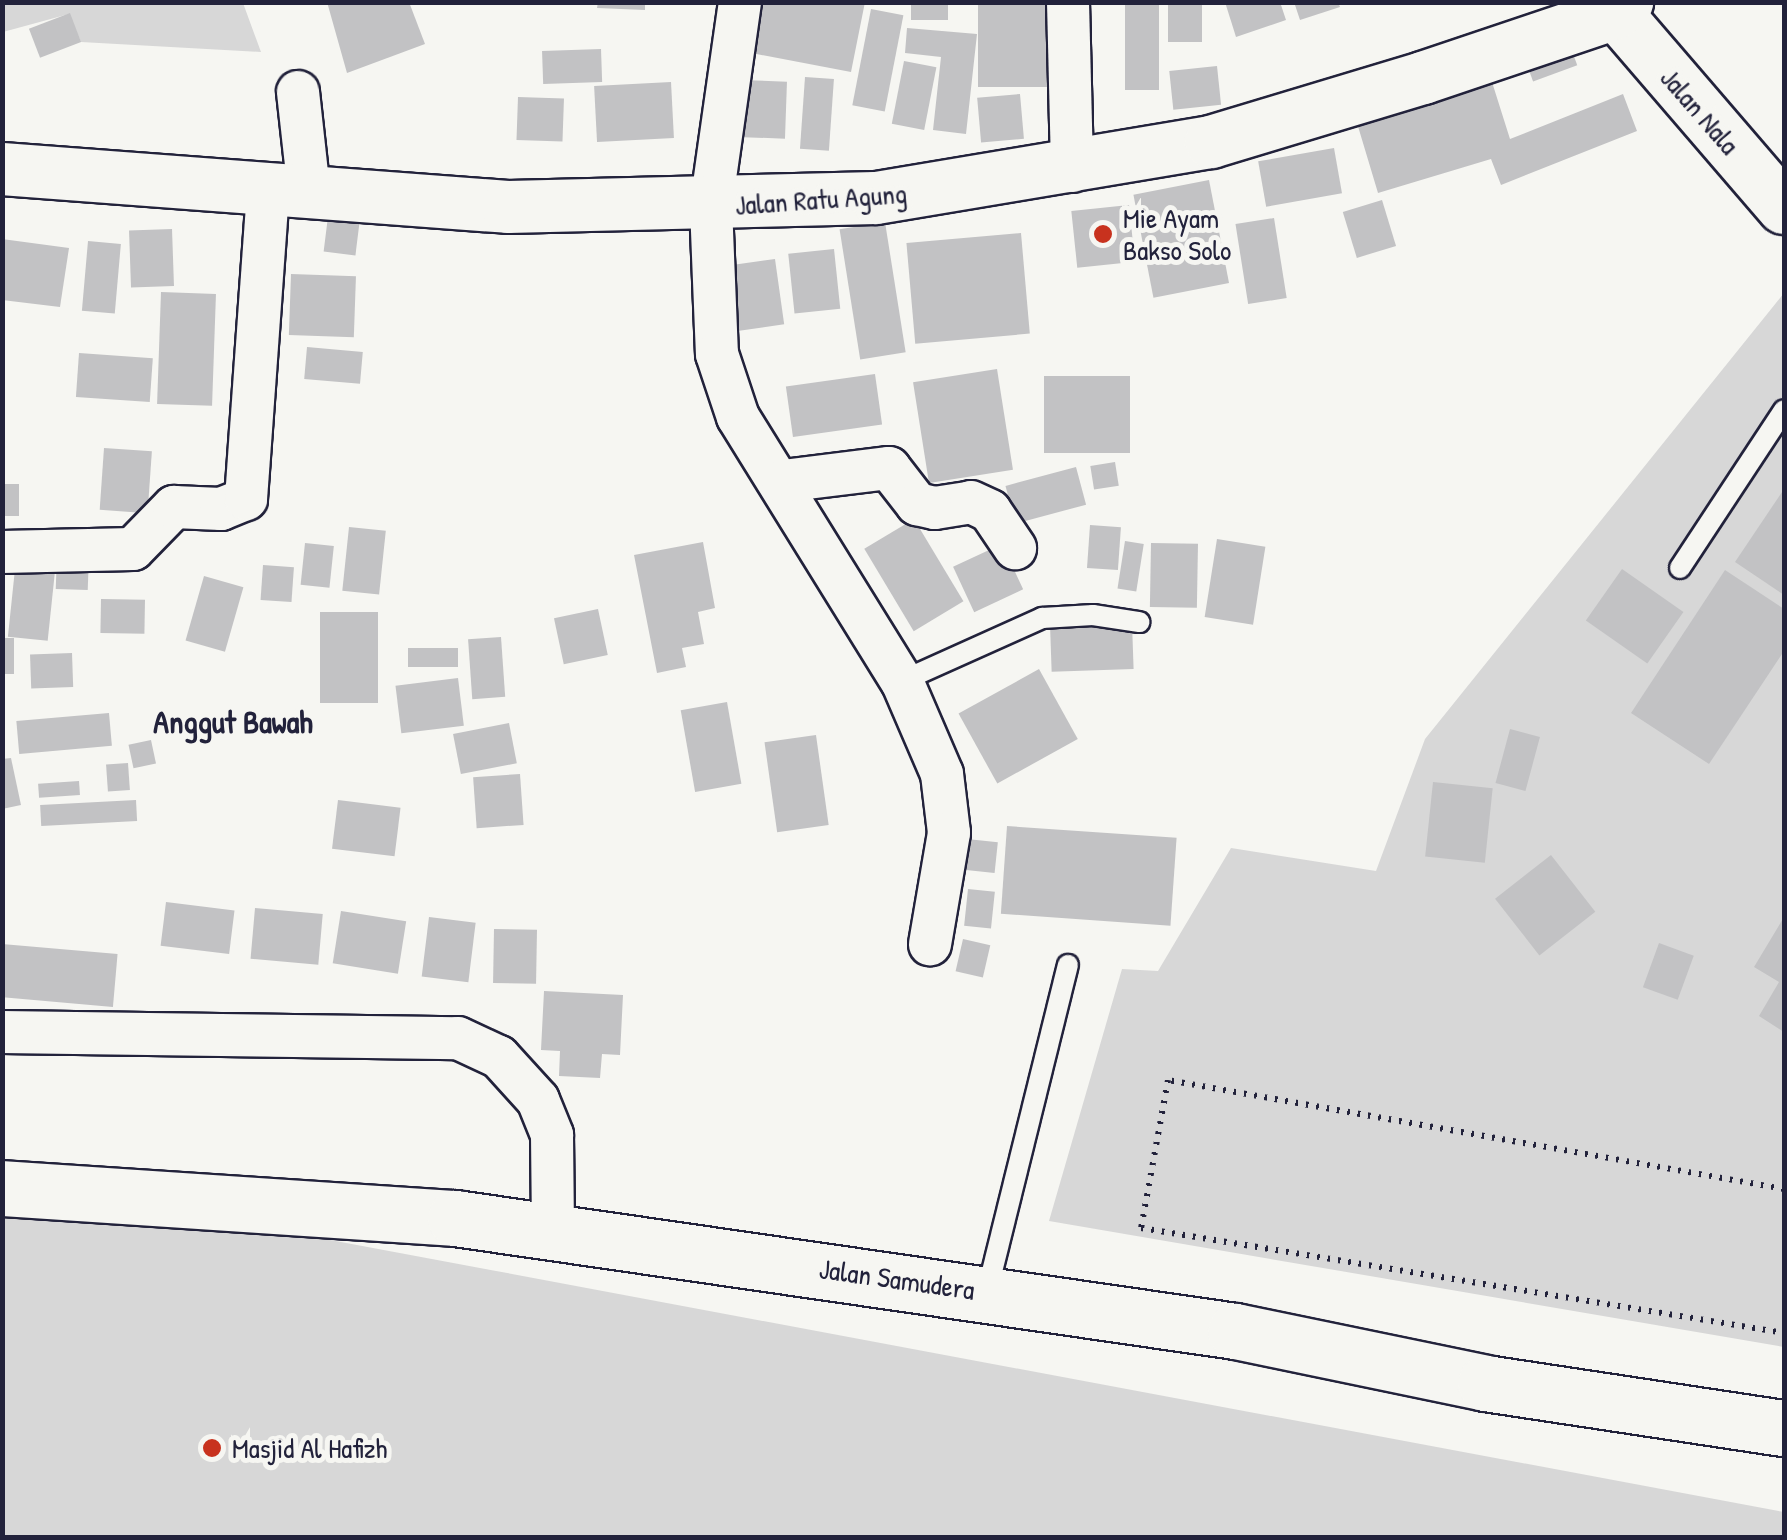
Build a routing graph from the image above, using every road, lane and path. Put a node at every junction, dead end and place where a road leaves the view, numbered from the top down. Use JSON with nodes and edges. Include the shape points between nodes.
{"nodes":[{"id":1,"x":740,"y":2,"type":"edge"},
{"id":2,"x":1068,"y":2,"type":"edge"},
{"id":3,"x":1621,"y":8,"type":"edge"},
{"id":4,"x":298,"y":92,"type":"dead end"},
{"id":5,"x":2,"y":169,"type":"edge"},
{"id":6,"x":1072,"y":170,"type":"junction"},
{"id":7,"x":288,"y":191,"type":"junction"},
{"id":8,"x":711,"y":206,"type":"junction"},
{"id":9,"x":1784,"y":208,"type":"edge"},
{"id":10,"x":1784,"y":410,"type":"edge"},
{"id":11,"x":782,"y":481,"type":"junction"},
{"id":12,"x":1015,"y":548,"type":"dead end"},
{"id":13,"x":2,"y":552,"type":"edge"},
{"id":14,"x":1680,"y":568,"type":"dead end"},
{"id":15,"x":1139,"y":622,"type":"dead end"},
{"id":16,"x":902,"y":681,"type":"junction"},
{"id":17,"x":930,"y":944,"type":"dead end"},
{"id":18,"x":1068,"y":966,"type":"dead end"},
{"id":19,"x":2,"y":1032,"type":"edge"},
{"id":20,"x":2,"y":1188,"type":"edge"},
{"id":21,"x":1784,"y":1188,"type":"edge"},
{"id":22,"x":554,"y":1232,"type":"junction"},
{"id":23,"x":988,"y":1292,"type":"junction"},
{"id":24,"x":1784,"y":1333,"type":"edge"},
{"id":25,"x":1784,"y":1428,"type":"edge"}],
"edges":[{"from":1,"to":8,"type":"street"},
{"from":2,"to":6,"type":"street"},
{"from":3,"to":6,"type":"street","name":"Jalan Ratu Agung","via":[[1263,128]]},
{"from":3,"to":9,"type":"street","name":"Jalan Nala"},
{"from":4,"to":7,"type":"street"},
{"from":5,"to":7,"type":"street","name":"Jalan Ratu Agung"},
{"from":6,"to":8,"type":"street","name":"Jalan Ratu Agung","via":[[876,198]]},
{"from":7,"to":8,"type":"street","name":"Jalan Ratu Agung","via":[[508,207]]},
{"from":7,"to":13,"type":"street","via":[[246,498],[221,509],[174,507],[133,548]]},
{"from":8,"to":11,"type":"street","via":[[718,354],[726,386],[748,434]]},
{"from":10,"to":14,"type":"lane"},
{"from":11,"to":12,"type":"street","via":[[889,468],[917,504],[971,502],[990,510]]},
{"from":11,"to":16,"type":"street"},
{"from":15,"to":16,"type":"lane","via":[[1093,615],[1042,618]]},
{"from":16,"to":17,"type":"street","via":[[949,801]]},
{"from":18,"to":23,"type":"lane"},
{"from":19,"to":22,"type":"street","via":[[458,1038],[499,1057],[538,1100],[552,1135]]},
{"from":20,"to":22,"type":"main road","name":"Jalan Samudera","via":[[238,1200]]},
{"from":21,"to":24,"type":"path","via":[[1168,1080],[1141,1228]]},
{"from":22,"to":23,"type":"main road","name":"Jalan Samudera"},
{"from":23,"to":25,"type":"main road","name":"Jalan Samudera","via":[[1235,1330],[1485,1383]]}]}
